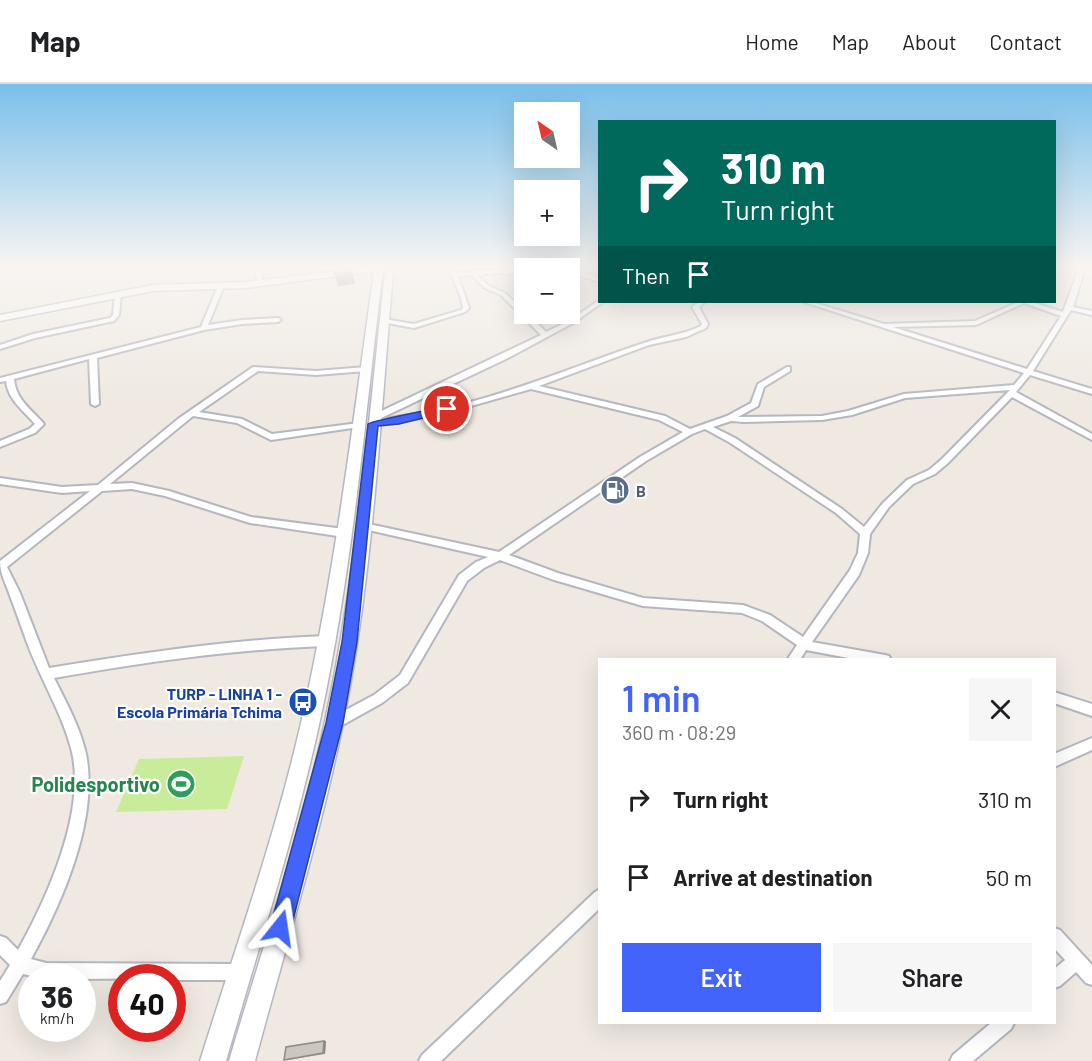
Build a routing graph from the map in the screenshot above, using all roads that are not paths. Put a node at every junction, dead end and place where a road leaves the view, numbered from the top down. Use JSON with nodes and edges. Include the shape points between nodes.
{"nodes":[{"id":1,"x":22,"y":314,"type":"edge"},
{"id":2,"x":116,"y":314,"type":"edge"},
{"id":3,"x":210,"y":314,"type":"edge"},
{"id":4,"x":373,"y":314,"type":"edge"},
{"id":5,"x":385,"y":314,"type":"edge"},
{"id":6,"x":455,"y":314,"type":"edge"},
{"id":7,"x":523,"y":314,"type":"edge"},
{"id":8,"x":583,"y":314,"type":"edge"},
{"id":9,"x":699,"y":314,"type":"edge"},
{"id":10,"x":844,"y":314,"type":"edge"},
{"id":11,"x":998,"y":314,"type":"edge"},
{"id":12,"x":1061,"y":314,"type":"edge"},
{"id":13,"x":1065,"y":315,"type":"joint"},
{"id":14,"x":0,"y":318,"type":"edge"},
{"id":15,"x":278,"y":320,"type":"dead end"},
{"id":16,"x":384,"y":321,"type":"junction"},
{"id":17,"x":884,"y":326,"type":"junction"},
{"id":18,"x":204,"y":328,"type":"junction"},
{"id":19,"x":545,"y":335,"type":"junction"},
{"id":20,"x":0,"y":347,"type":"edge"},
{"id":21,"x":93,"y":357,"type":"junction"},
{"id":22,"x":366,"y":369,"type":"junction"},
{"id":23,"x":788,"y":369,"type":"dead end"},
{"id":24,"x":1029,"y":371,"type":"junction"},
{"id":25,"x":10,"y":378,"type":"junction"},
{"id":26,"x":0,"y":380,"type":"edge"},
{"id":27,"x":529,"y":386,"type":"junction"},
{"id":28,"x":1013,"y":390,"type":"junction"},
{"id":29,"x":1092,"y":392,"type":"edge"},
{"id":30,"x":95,"y":404,"type":"dead end"},
{"id":31,"x":194,"y":414,"type":"junction"},
{"id":32,"x":730,"y":418,"type":"junction"},
{"id":33,"x":369,"y":422,"type":"junction"},
{"id":34,"x":706,"y":427,"type":"junction"},
{"id":35,"x":689,"y":432,"type":"junction"},
{"id":36,"x":1092,"y":437,"type":"edge"},
{"id":37,"x":0,"y":444,"type":"edge"},
{"id":38,"x":0,"y":481,"type":"edge"},
{"id":39,"x":102,"y":487,"type":"junction"},
{"id":40,"x":364,"y":526,"type":"junction"},
{"id":41,"x":344,"y":533,"type":"junction"},
{"id":42,"x":865,"y":533,"type":"junction"},
{"id":43,"x":500,"y":556,"type":"junction"},
{"id":44,"x":0,"y":566,"type":"edge"},
{"id":45,"x":327,"y":641,"type":"junction"},
{"id":46,"x":805,"y":645,"type":"junction"},
{"id":47,"x":795,"y":658,"type":"edge"},
{"id":48,"x":874,"y":658,"type":"edge"},
{"id":49,"x":45,"y":674,"type":"junction"},
{"id":50,"x":1056,"y":698,"type":"edge"},
{"id":51,"x":1092,"y":710,"type":"edge"},
{"id":52,"x":334,"y":723,"type":"junction"},
{"id":53,"x":1092,"y":744,"type":"edge"},
{"id":54,"x":1056,"y":760,"type":"edge"},
{"id":55,"x":598,"y":899,"type":"edge"},
{"id":56,"x":1056,"y":938,"type":"edge"},
{"id":57,"x":0,"y":944,"type":"edge"},
{"id":58,"x":1076,"y":961,"type":"junction"},
{"id":59,"x":20,"y":964,"type":"edge"},
{"id":60,"x":21,"y":964,"type":"edge"},
{"id":61,"x":18,"y":969,"type":"edge"},
{"id":62,"x":96,"y":971,"type":"edge"},
{"id":63,"x":240,"y":972,"type":"junction"},
{"id":64,"x":1092,"y":977,"type":"edge"},
{"id":65,"x":1056,"y":978,"type":"edge"},
{"id":66,"x":0,"y":996,"type":"edge"},
{"id":67,"x":1004,"y":1024,"type":"edge"},
{"id":68,"x":213,"y":1061,"type":"edge"},
{"id":69,"x":242,"y":1061,"type":"edge"},
{"id":70,"x":428,"y":1061,"type":"edge"},
{"id":71,"x":959,"y":1061,"type":"edge"}],
"edges":[{"from":1,"to":14,"type":"street"},
{"from":2,"to":20,"type":"street","via":[[112,320]]},
{"from":3,"to":18,"type":"street"},
{"from":4,"to":22,"type":"street"},
{"from":5,"to":16,"type":"street"},
{"from":6,"to":16,"type":"street","via":[[414,326]]},
{"from":7,"to":19,"type":"street"},
{"from":8,"to":19,"type":"street"},
{"from":9,"to":27,"type":"street","via":[[705,324],[696,332],[662,339]]},
{"from":10,"to":17,"type":"street"},
{"from":11,"to":17,"type":"street","via":[[976,323]]},
{"from":12,"to":13,"type":"street"},
{"from":13,"to":24,"type":"street"},
{"from":15,"to":18,"type":"street"},
{"from":16,"to":33,"type":"street"},
{"from":17,"to":24,"type":"street"},
{"from":18,"to":21,"type":"street"},
{"from":19,"to":33,"type":"street"},
{"from":21,"to":25,"type":"street"},
{"from":21,"to":30,"type":"street"},
{"from":22,"to":31,"type":"street","via":[[316,373],[259,368]]},
{"from":22,"to":33,"type":"street"},
{"from":23,"to":32,"type":"street","via":[[761,387],[755,404]]},
{"from":24,"to":28,"type":"street"},
{"from":24,"to":29,"type":"street"},
{"from":25,"to":26,"type":"street"},
{"from":25,"to":37,"type":"street","via":[[10,391],[17,402],[40,424]]},
{"from":27,"to":33,"type":"street","via":[[424,415]]},
{"from":27,"to":35,"type":"street","via":[[662,418]]},
{"from":28,"to":32,"type":"street","via":[[904,396],[822,418]]},
{"from":28,"to":36,"type":"street"},
{"from":28,"to":42,"type":"street","via":[[945,461],[910,482],[886,505]]},
{"from":31,"to":33,"type":"street","via":[[238,421],[271,437]]},
{"from":31,"to":39,"type":"street"},
{"from":32,"to":34,"type":"street"},
{"from":33,"to":40,"type":"street"},
{"from":33,"to":41,"type":"street"},
{"from":34,"to":35,"type":"street"},
{"from":34,"to":42,"type":"street","via":[[839,511]]},
{"from":35,"to":43,"type":"street"},
{"from":38,"to":39,"type":"street","via":[[62,490]]},
{"from":39,"to":41,"type":"street","via":[[132,486],[250,520]]},
{"from":39,"to":44,"type":"street"},
{"from":40,"to":43,"type":"street"},
{"from":40,"to":52,"type":"street"},
{"from":41,"to":45,"type":"street"},
{"from":42,"to":46,"type":"street","via":[[863,553],[855,572]]},
{"from":43,"to":46,"type":"street","via":[[643,602],[743,609],[766,618]]},
{"from":43,"to":52,"type":"street","via":[[464,578],[404,679],[378,699]]},
{"from":44,"to":49,"type":"street","via":[[9,579]]},
{"from":45,"to":49,"type":"street","via":[[282,641],[160,655]]},
{"from":45,"to":63,"type":"street","via":[[310,725]]},
{"from":46,"to":47,"type":"street"},
{"from":46,"to":48,"type":"street"},
{"from":49,"to":60,"type":"street","via":[[80,755],[81,801],[71,844]]},
{"from":50,"to":51,"type":"street"},
{"from":52,"to":69,"type":"street"},
{"from":53,"to":54,"type":"street"},
{"from":55,"to":70,"type":"street"},
{"from":56,"to":58,"type":"street"},
{"from":57,"to":59,"type":"street"},
{"from":58,"to":64,"type":"street"},
{"from":58,"to":65,"type":"street"},
{"from":61,"to":66,"type":"street"},
{"from":62,"to":63,"type":"street"},
{"from":63,"to":68,"type":"street"},
{"from":67,"to":71,"type":"street"}]}
